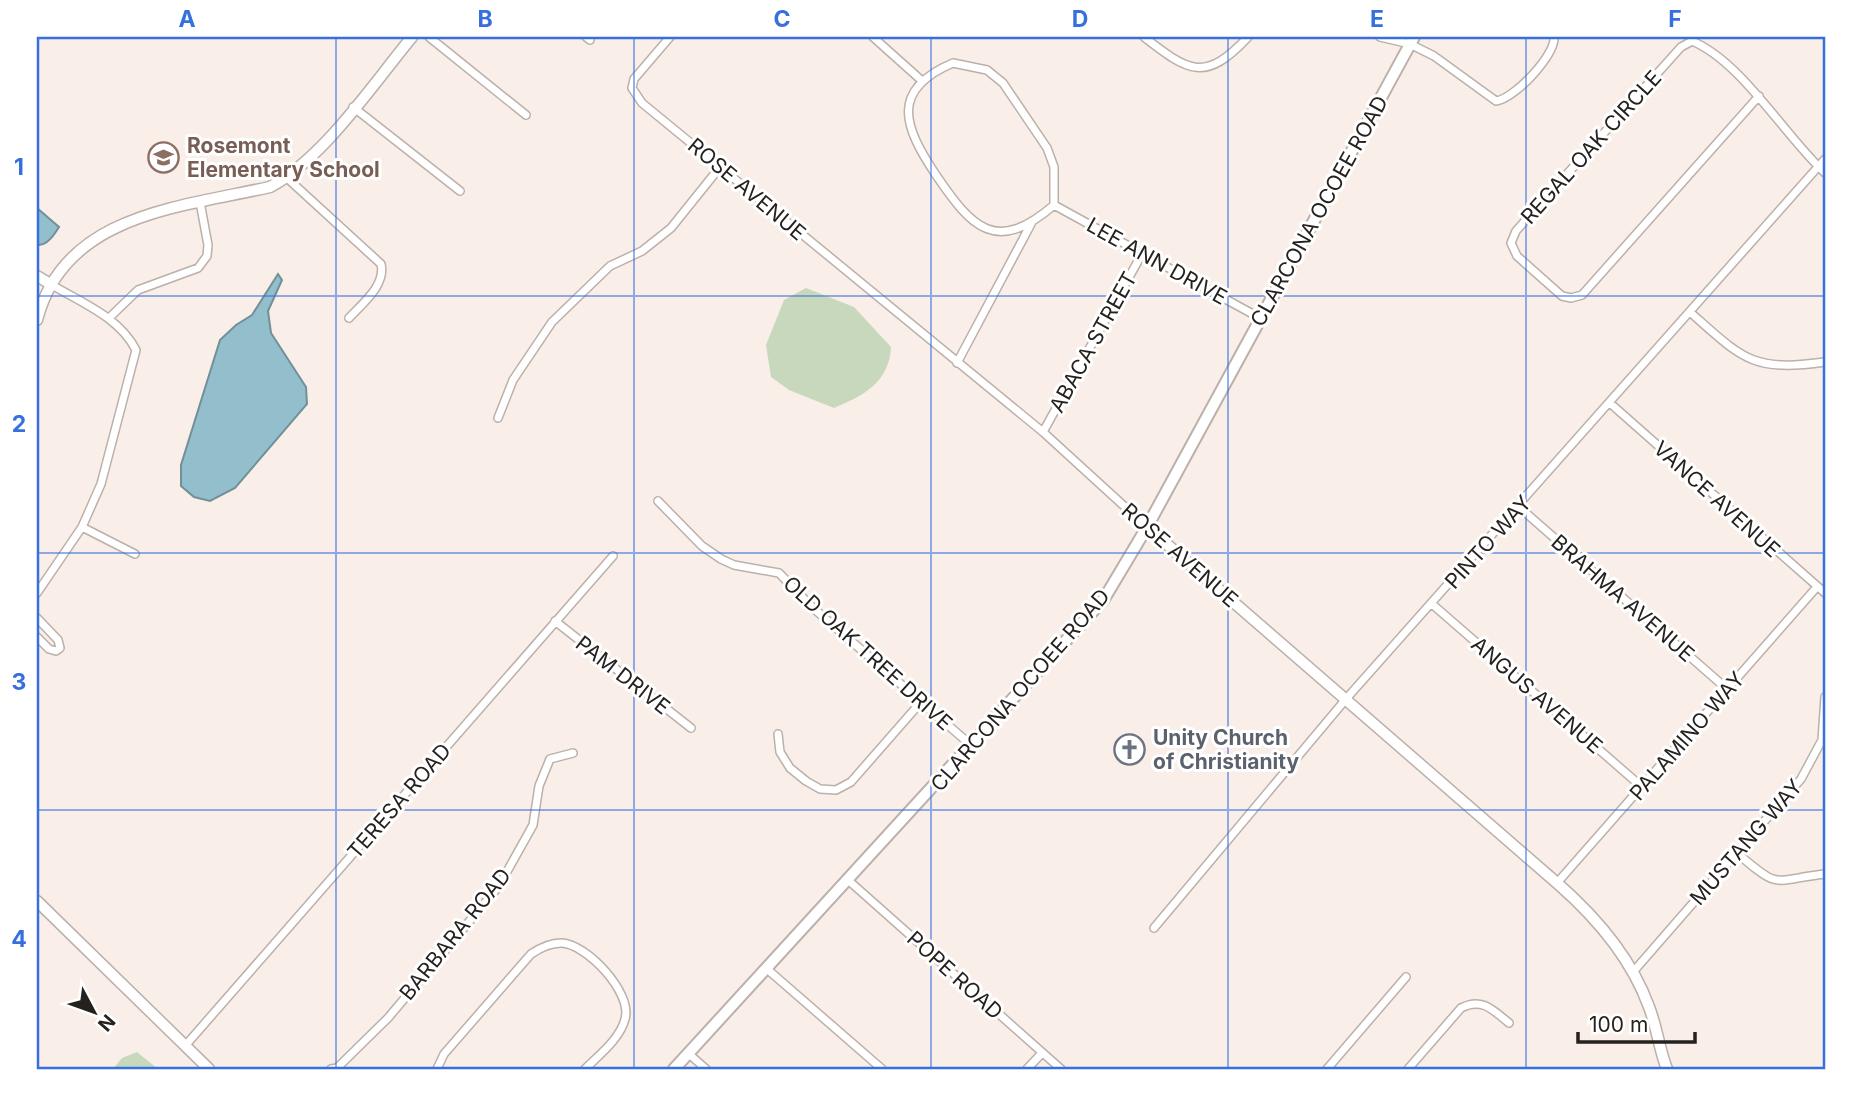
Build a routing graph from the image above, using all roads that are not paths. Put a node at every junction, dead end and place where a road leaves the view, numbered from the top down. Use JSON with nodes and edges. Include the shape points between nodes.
{"nodes":[{"id":1,"x":412,"y":37,"type":"edge"},
{"id":2,"x":429,"y":37,"type":"edge"},
{"id":3,"x":670,"y":37,"type":"edge"},
{"id":4,"x":873,"y":37,"type":"edge"},
{"id":5,"x":1144,"y":37,"type":"edge"},
{"id":6,"x":1248,"y":37,"type":"edge"},
{"id":7,"x":1380,"y":37,"type":"edge"},
{"id":8,"x":1554,"y":37,"type":"edge"},
{"id":9,"x":1409,"y":39,"type":"edge"},
{"id":10,"x":921,"y":80,"type":"junction"},
{"id":11,"x":1759,"y":96,"type":"junction"},
{"id":12,"x":354,"y":107,"type":"junction"},
{"id":13,"x":526,"y":115,"type":"dead end"},
{"id":14,"x":1825,"y":159,"type":"edge"},
{"id":15,"x":720,"y":167,"type":"junction"},
{"id":16,"x":1822,"y":170,"type":"edge"},
{"id":17,"x":287,"y":178,"type":"junction"},
{"id":18,"x":460,"y":191,"type":"dead end"},
{"id":19,"x":200,"y":202,"type":"junction"},
{"id":20,"x":1054,"y":205,"type":"junction"},
{"id":21,"x":1031,"y":224,"type":"junction"},
{"id":22,"x":1143,"y":252,"type":"junction"},
{"id":23,"x":37,"y":276,"type":"edge"},
{"id":24,"x":51,"y":285,"type":"junction"},
{"id":25,"x":1691,"y":313,"type":"junction"},
{"id":26,"x":109,"y":318,"type":"junction"},
{"id":27,"x":349,"y":318,"type":"dead end"},
{"id":28,"x":1260,"y":318,"type":"junction"},
{"id":29,"x":37,"y":320,"type":"edge"},
{"id":30,"x":1825,"y":362,"type":"edge"},
{"id":31,"x":957,"y":363,"type":"junction"},
{"id":32,"x":1611,"y":404,"type":"junction"},
{"id":33,"x":498,"y":418,"type":"dead end"},
{"id":34,"x":1043,"y":432,"type":"junction"},
{"id":35,"x":658,"y":501,"type":"dead end"},
{"id":36,"x":1519,"y":507,"type":"junction"},
{"id":37,"x":82,"y":527,"type":"junction"},
{"id":38,"x":1147,"y":527,"type":"junction"},
{"id":39,"x":135,"y":554,"type":"dead end"},
{"id":40,"x":613,"y":556,"type":"dead end"},
{"id":41,"x":1816,"y":588,"type":"junction"},
{"id":42,"x":37,"y":593,"type":"edge"},
{"id":43,"x":1825,"y":593,"type":"edge"},
{"id":44,"x":1432,"y":604,"type":"junction"},
{"id":45,"x":37,"y":618,"type":"edge"},
{"id":46,"x":555,"y":621,"type":"junction"},
{"id":47,"x":37,"y":636,"type":"edge"},
{"id":48,"x":1727,"y":690,"type":"junction"},
{"id":49,"x":1825,"y":697,"type":"edge"},
{"id":50,"x":1346,"y":699,"type":"junction"},
{"id":51,"x":921,"y":702,"type":"junction"},
{"id":52,"x":691,"y":728,"type":"dead end"},
{"id":53,"x":778,"y":734,"type":"dead end"},
{"id":54,"x":972,"y":746,"type":"junction"},
{"id":55,"x":573,"y":753,"type":"dead end"},
{"id":56,"x":1642,"y":787,"type":"junction"},
{"id":57,"x":1737,"y":853,"type":"junction"},
{"id":58,"x":1825,"y":874,"type":"edge"},
{"id":59,"x":848,"y":880,"type":"junction"},
{"id":60,"x":1557,"y":883,"type":"junction"},
{"id":61,"x":37,"y":901,"type":"edge"},
{"id":62,"x":1154,"y":928,"type":"dead end"},
{"id":63,"x":767,"y":969,"type":"junction"},
{"id":64,"x":1633,"y":972,"type":"junction"},
{"id":65,"x":1406,"y":977,"type":"dead end"},
{"id":66,"x":1509,"y":1023,"type":"dead end"},
{"id":67,"x":185,"y":1046,"type":"junction"},
{"id":68,"x":1042,"y":1053,"type":"junction"},
{"id":69,"x":689,"y":1054,"type":"junction"},
{"id":70,"x":208,"y":1069,"type":"edge"},
{"id":71,"x":331,"y":1069,"type":"edge"},
{"id":72,"x":437,"y":1069,"type":"edge"},
{"id":73,"x":585,"y":1069,"type":"edge"},
{"id":74,"x":674,"y":1069,"type":"edge"},
{"id":75,"x":706,"y":1069,"type":"edge"},
{"id":76,"x":882,"y":1069,"type":"edge"},
{"id":77,"x":1027,"y":1069,"type":"edge"},
{"id":78,"x":1061,"y":1069,"type":"edge"},
{"id":79,"x":1327,"y":1069,"type":"edge"},
{"id":80,"x":1408,"y":1069,"type":"edge"},
{"id":81,"x":1667,"y":1069,"type":"edge"}],
"edges":[{"from":1,"to":12,"type":"street"},
{"from":2,"to":13,"type":"street"},
{"from":3,"to":15,"type":"street","name":"ROSE AVENUE","via":[[638,72],[632,88],[642,103]]},
{"from":4,"to":10,"type":"street"},
{"from":5,"to":6,"type":"street","via":[[1179,64],[1198,68],[1214,66]]},
{"from":7,"to":9,"type":"street"},
{"from":8,"to":9,"type":"street","via":[[1550,54],[1512,95],[1496,101]]},
{"from":9,"to":28,"type":"main road","name":"CLARCONA OCOEE ROAD"},
{"from":10,"to":20,"type":"street","via":[[953,63],[986,71],[1003,83],[1047,148],[1054,167]]},
{"from":10,"to":21,"type":"street","via":[[910,97],[909,128],[960,211],[988,230],[1009,231]]},
{"from":11,"to":11,"type":"street","name":"REGAL OAK CIRCLE","via":[[1705,47],[1692,41],[1681,47],[1516,231],[1511,243],[1517,256],[1562,296],[1582,295]]},
{"from":11,"to":16,"type":"street","name":"REGAL OAK CIRCLE"},
{"from":12,"to":17,"type":"street"},
{"from":12,"to":18,"type":"street"},
{"from":14,"to":16,"type":"street","name":"PINTO WAY"},
{"from":15,"to":31,"type":"street","name":"ROSE AVENUE"},
{"from":15,"to":33,"type":"street","via":[[671,228],[642,251],[610,266],[552,322],[513,380]]},
{"from":16,"to":25,"type":"street","name":"PINTO WAY"},
{"from":17,"to":19,"type":"street","via":[[270,187]]},
{"from":17,"to":27,"type":"street","via":[[381,264],[378,285]]},
{"from":19,"to":24,"type":"street","via":[[107,229],[78,251]]},
{"from":19,"to":26,"type":"street","via":[[208,246],[198,268],[138,290]]},
{"from":20,"to":21,"type":"street"},
{"from":20,"to":22,"type":"street","name":"LEE ANN DRIVE"},
{"from":21,"to":31,"type":"street"},
{"from":22,"to":28,"type":"street","name":"LEE ANN DRIVE"},
{"from":22,"to":34,"type":"street","name":"ABACA STREET"},
{"from":23,"to":24,"type":"street"},
{"from":24,"to":26,"type":"street"},
{"from":24,"to":29,"type":"street"},
{"from":25,"to":30,"type":"street","via":[[1747,359],[1793,366]]},
{"from":25,"to":32,"type":"street","name":"PINTO WAY"},
{"from":26,"to":37,"type":"street","via":[[136,350],[101,484]]},
{"from":28,"to":38,"type":"main road","name":"CLARCONA OCOEE ROAD"},
{"from":31,"to":34,"type":"street","name":"ROSE AVENUE"},
{"from":32,"to":36,"type":"street","name":"PINTO WAY"},
{"from":32,"to":41,"type":"street","name":"VANCE AVENUE"},
{"from":34,"to":38,"type":"street","name":"ROSE AVENUE"},
{"from":35,"to":51,"type":"street","name":"OLD OAK TREE DRIVE","via":[[721,559],[779,573]]},
{"from":36,"to":44,"type":"street","name":"PINTO WAY"},
{"from":36,"to":48,"type":"street","name":"BRAHMA AVENUE"},
{"from":37,"to":39,"type":"street"},
{"from":37,"to":42,"type":"street"},
{"from":38,"to":50,"type":"street","name":"ROSE AVENUE"},
{"from":38,"to":54,"type":"main road","name":"CLARCONA OCOEE ROAD","via":[[1104,599]]},
{"from":40,"to":46,"type":"street","name":"TERESA ROAD"},
{"from":41,"to":43,"type":"street","name":"VANCE AVENUE"},
{"from":41,"to":48,"type":"street","name":"PALAMINO WAY"},
{"from":44,"to":50,"type":"street","name":"PINTO WAY"},
{"from":44,"to":56,"type":"street","name":"ANGUS AVENUE"},
{"from":45,"to":47,"type":"street","via":[[60,648],[49,649]]},
{"from":46,"to":52,"type":"street","name":"PAM DRIVE"},
{"from":46,"to":67,"type":"street","name":"TERESA ROAD"},
{"from":48,"to":56,"type":"street","name":"PALAMINO WAY"},
{"from":49,"to":57,"type":"street","name":"MUSTANG WAY","via":[[1822,740],[1814,760]]},
{"from":50,"to":60,"type":"street","name":"ROSE AVENUE"},
{"from":50,"to":62,"type":"street","name":"PINTO WAY"},
{"from":51,"to":53,"type":"street","via":[[851,782],[836,790],[820,789],[790,768],[780,752]]},
{"from":51,"to":54,"type":"street","name":"OLD OAK TREE DRIVE"},
{"from":54,"to":59,"type":"main road","name":"CLARCONA OCOEE ROAD"},
{"from":55,"to":71,"type":"street","name":"BARBARA ROAD","via":[[550,759],[539,786],[533,825],[499,886],[388,1018]]},
{"from":56,"to":60,"type":"street","name":"PALAMINO WAY"},
{"from":57,"to":58,"type":"street","via":[[1766,879],[1778,882]]},
{"from":57,"to":64,"type":"street","name":"MUSTANG WAY"},
{"from":59,"to":63,"type":"main road","name":"CLARCONA OCOEE ROAD"},
{"from":59,"to":68,"type":"street","name":"POPE ROAD"},
{"from":60,"to":64,"type":"street","name":"ROSE AVENUE","via":[[1598,922]]},
{"from":61,"to":67,"type":"street"},
{"from":63,"to":69,"type":"main road","name":"CLARCONA OCOEE ROAD"},
{"from":63,"to":76,"type":"street"},
{"from":64,"to":81,"type":"street","name":"ROSE AVENUE","via":[[1649,1007]]},
{"from":65,"to":79,"type":"street"},
{"from":66,"to":80,"type":"street","via":[[1488,1006],[1471,1003],[1461,1008]]},
{"from":67,"to":70,"type":"street"},
{"from":68,"to":77,"type":"street"},
{"from":68,"to":78,"type":"street","name":"POPE ROAD"},
{"from":69,"to":74,"type":"main road","name":"CLARCONA OCOEE ROAD"},
{"from":69,"to":75,"type":"street"},
{"from":72,"to":73,"type":"street","via":[[444,1054],[531,954],[563,942],[580,950],[617,984],[627,1003],[622,1028]]}]}
